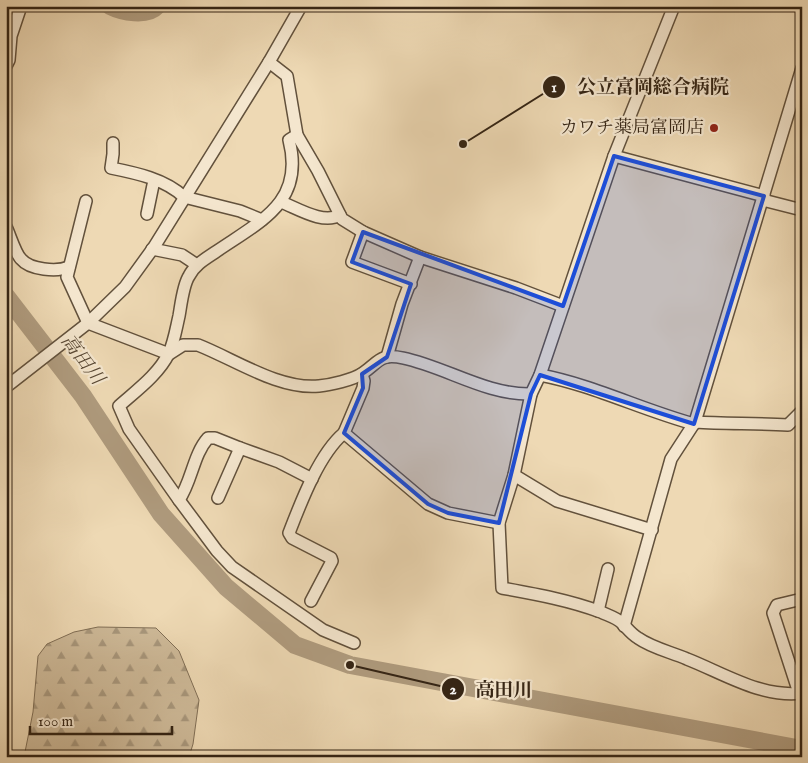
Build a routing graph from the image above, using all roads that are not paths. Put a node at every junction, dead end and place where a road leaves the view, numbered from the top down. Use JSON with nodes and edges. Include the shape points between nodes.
{"nodes":[{"id":1,"x":21,"y":6,"type":"edge"},
{"id":2,"x":301,"y":6,"type":"edge"},
{"id":3,"x":674,"y":6,"type":"edge"},
{"id":4,"x":269,"y":62,"type":"junction"},
{"id":5,"x":6,"y":66,"type":"edge"},
{"id":6,"x":802,"y":68,"type":"edge"},
{"id":7,"x":297,"y":135,"type":"junction"},
{"id":8,"x":113,"y":143,"type":"dead end"},
{"id":9,"x":614,"y":156,"type":"junction"},
{"id":10,"x":156,"y":181,"type":"junction"},
{"id":11,"x":184,"y":197,"type":"junction"},
{"id":12,"x":764,"y":198,"type":"junction"},
{"id":13,"x":86,"y":201,"type":"dead end"},
{"id":14,"x":282,"y":202,"type":"junction"},
{"id":15,"x":802,"y":210,"type":"edge"},
{"id":16,"x":147,"y":214,"type":"dead end"},
{"id":17,"x":340,"y":214,"type":"junction"},
{"id":18,"x":262,"y":220,"type":"junction"},
{"id":19,"x":6,"y":227,"type":"edge"},
{"id":20,"x":363,"y":232,"type":"junction"},
{"id":21,"x":152,"y":249,"type":"junction"},
{"id":22,"x":420,"y":257,"type":"junction"},
{"id":23,"x":198,"y":265,"type":"junction"},
{"id":24,"x":70,"y":268,"type":"junction"},
{"id":25,"x":410,"y":284,"type":"junction"},
{"id":26,"x":562,"y":306,"type":"junction"},
{"id":27,"x":88,"y":323,"type":"junction"},
{"id":28,"x":168,"y":354,"type":"junction"},
{"id":29,"x":387,"y":357,"type":"junction"},
{"id":30,"x":362,"y":374,"type":"junction"},
{"id":31,"x":540,"y":374,"type":"junction"},
{"id":32,"x":6,"y":387,"type":"edge"},
{"id":33,"x":531,"y":394,"type":"junction"},
{"id":34,"x":802,"y":411,"type":"edge"},
{"id":35,"x":694,"y":423,"type":"junction"},
{"id":36,"x":344,"y":433,"type":"junction"},
{"id":37,"x":240,"y":448,"type":"junction"},
{"id":38,"x":514,"y":475,"type":"junction"},
{"id":39,"x":312,"y":479,"type":"junction"},
{"id":40,"x":218,"y":498,"type":"dead end"},
{"id":41,"x":179,"y":500,"type":"junction"},
{"id":42,"x":499,"y":523,"type":"junction"},
{"id":43,"x":652,"y":530,"type":"junction"},
{"id":44,"x":608,"y":569,"type":"dead end"},
{"id":45,"x":802,"y":599,"type":"edge"},
{"id":46,"x":312,"y":601,"type":"dead end"},
{"id":47,"x":598,"y":611,"type":"junction"},
{"id":48,"x":624,"y":626,"type":"junction"},
{"id":49,"x":354,"y":643,"type":"dead end"},
{"id":50,"x":800,"y":693,"type":"edge"}],
"edges":[{"from":1,"to":5,"type":"street"},
{"from":2,"to":4,"type":"street"},
{"from":3,"to":9,"type":"street"},
{"from":4,"to":7,"type":"street","via":[[287,76]]},
{"from":4,"to":11,"type":"street"},
{"from":6,"to":12,"type":"street"},
{"from":7,"to":14,"type":"street","via":[[289,140],[294,166]]},
{"from":7,"to":17,"type":"street"},
{"from":8,"to":10,"type":"street","via":[[111,168]]},
{"from":9,"to":12,"type":"street"},
{"from":9,"to":26,"type":"street"},
{"from":10,"to":11,"type":"street"},
{"from":10,"to":16,"type":"street"},
{"from":11,"to":18,"type":"street"},
{"from":11,"to":21,"type":"street"},
{"from":12,"to":15,"type":"street"},
{"from":12,"to":35,"type":"street"},
{"from":13,"to":24,"type":"street"},
{"from":14,"to":17,"type":"street","via":[[320,217],[334,218]]},
{"from":14,"to":18,"type":"street"},
{"from":17,"to":20,"type":"street","via":[[342,219]]},
{"from":18,"to":23,"type":"street"},
{"from":19,"to":24,"type":"street","via":[[21,260],[36,268],[62,271]]},
{"from":20,"to":22,"type":"street"},
{"from":20,"to":25,"type":"street","via":[[352,262]]},
{"from":21,"to":23,"type":"street","via":[[182,255]]},
{"from":21,"to":27,"type":"street","via":[[125,287]]},
{"from":22,"to":25,"type":"street"},
{"from":22,"to":26,"type":"street"},
{"from":23,"to":28,"type":"street","via":[[188,277]]},
{"from":24,"to":27,"type":"street","via":[[67,277]]},
{"from":25,"to":29,"type":"street"},
{"from":26,"to":31,"type":"street"},
{"from":27,"to":28,"type":"street"},
{"from":27,"to":32,"type":"street"},
{"from":28,"to":30,"type":"street","via":[[183,345],[198,345],[277,380],[300,386],[318,387]]},
{"from":28,"to":41,"type":"street","via":[[154,376],[120,406],[130,429]]},
{"from":29,"to":30,"type":"street"},
{"from":29,"to":33,"type":"street","via":[[428,365],[497,390]]},
{"from":30,"to":36,"type":"street","via":[[363,388]]},
{"from":31,"to":33,"type":"street"},
{"from":31,"to":35,"type":"street","via":[[560,378],[663,416]]},
{"from":33,"to":38,"type":"street"},
{"from":34,"to":35,"type":"street","via":[[788,425]]},
{"from":35,"to":43,"type":"street","via":[[671,460]]},
{"from":36,"to":39,"type":"street","via":[[335,441]]},
{"from":36,"to":42,"type":"street","via":[[428,504],[448,513]]},
{"from":37,"to":39,"type":"street","via":[[279,462]]},
{"from":37,"to":40,"type":"street"},
{"from":37,"to":41,"type":"street","via":[[208,438],[202,444],[186,490]]},
{"from":38,"to":42,"type":"street"},
{"from":38,"to":43,"type":"street","via":[[557,501]]},
{"from":39,"to":46,"type":"street","via":[[290,533],[292,538],[332,561]]},
{"from":41,"to":49,"type":"street","via":[[232,567],[323,630]]},
{"from":42,"to":47,"type":"street","via":[[502,588],[551,597]]},
{"from":43,"to":48,"type":"street"},
{"from":44,"to":47,"type":"street"},
{"from":45,"to":50,"type":"street","via":[[777,605],[773,613]]},
{"from":47,"to":48,"type":"street","via":[[621,621]]},
{"from":48,"to":50,"type":"street","via":[[652,646],[724,676],[757,688]]}]}
